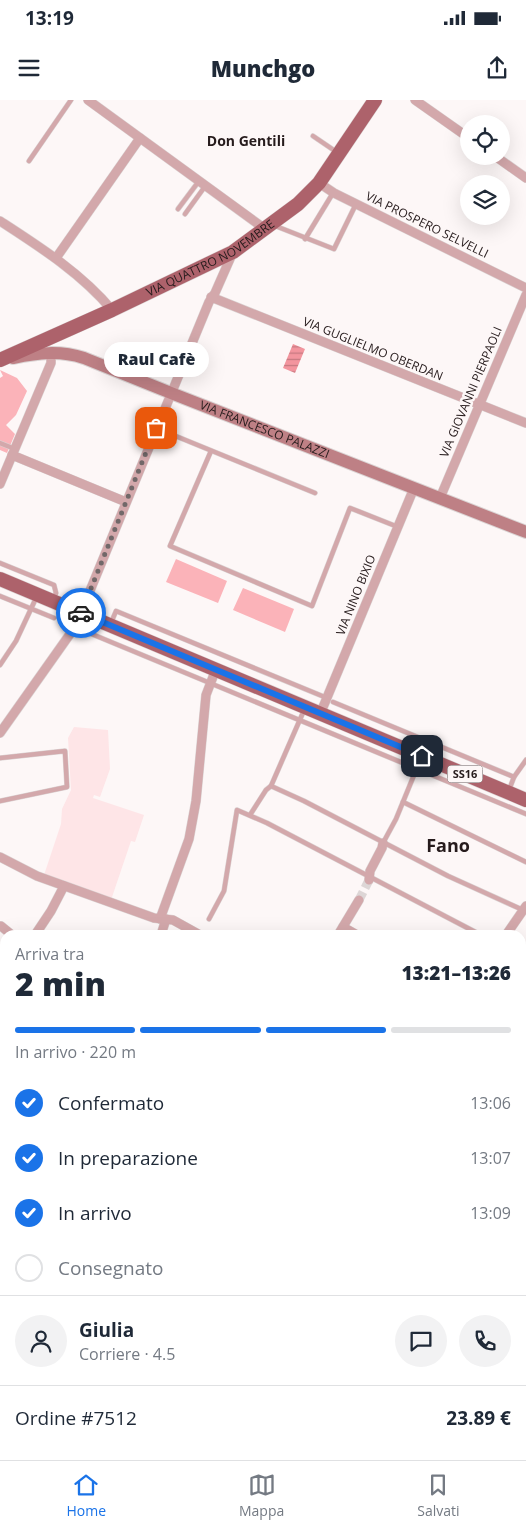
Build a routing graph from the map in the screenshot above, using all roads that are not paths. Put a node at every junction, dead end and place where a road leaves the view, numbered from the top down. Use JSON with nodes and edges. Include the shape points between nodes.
{"nodes":[{"id":1,"x":71,"y":100,"type":"edge"},
{"id":2,"x":88,"y":100,"type":"edge"},
{"id":3,"x":375,"y":100,"type":"edge"},
{"id":4,"x":414,"y":100,"type":"edge"},
{"id":5,"x":460,"y":132,"type":"edge"},
{"id":6,"x":313,"y":136,"type":"dead end"},
{"id":7,"x":140,"y":138,"type":"junction"},
{"id":8,"x":339,"y":154,"type":"junction"},
{"id":9,"x":29,"y":161,"type":"dead end"},
{"id":10,"x":508,"y":165,"type":"edge"},
{"id":11,"x":526,"y":178,"type":"edge"},
{"id":12,"x":202,"y":183,"type":"junction"},
{"id":13,"x":319,"y":183,"type":"junction"},
{"id":14,"x":334,"y":193,"type":"junction"},
{"id":15,"x":356,"y":204,"type":"junction"},
{"id":16,"x":178,"y":209,"type":"dead end"},
{"id":17,"x":185,"y":214,"type":"dead end"},
{"id":18,"x":0,"y":221,"type":"edge"},
{"id":19,"x":268,"y":226,"type":"junction"},
{"id":20,"x":305,"y":239,"type":"junction"},
{"id":21,"x":233,"y":252,"type":"junction"},
{"id":22,"x":56,"y":258,"type":"junction"},
{"id":23,"x":526,"y":288,"type":"edge"},
{"id":24,"x":526,"y":295,"type":"edge"},
{"id":25,"x":211,"y":297,"type":"junction"},
{"id":26,"x":112,"y":310,"type":"junction"},
{"id":27,"x":50,"y":352,"type":"junction"},
{"id":28,"x":0,"y":360,"type":"edge"},
{"id":29,"x":171,"y":393,"type":"junction"},
{"id":30,"x":479,"y":404,"type":"junction"},
{"id":31,"x":526,"y":423,"type":"edge"},
{"id":32,"x":156,"y":428,"type":"junction"},
{"id":33,"x":0,"y":443,"type":"edge"},
{"id":34,"x":211,"y":451,"type":"junction"},
{"id":35,"x":14,"y":452,"type":"junction"},
{"id":36,"x":0,"y":484,"type":"edge"},
{"id":37,"x":414,"y":488,"type":"junction"},
{"id":38,"x":314,"y":493,"type":"dead end"},
{"id":39,"x":440,"y":498,"type":"junction"},
{"id":40,"x":126,"y":502,"type":"junction"},
{"id":41,"x":398,"y":527,"type":"junction"},
{"id":42,"x":526,"y":532,"type":"edge"},
{"id":43,"x":0,"y":563,"type":"edge"},
{"id":44,"x":0,"y":579,"type":"edge"},
{"id":45,"x":38,"y":595,"type":"junction"},
{"id":46,"x":0,"y":596,"type":"edge"},
{"id":47,"x":53,"y":601,"type":"junction"},
{"id":48,"x":32,"y":609,"type":"junction"},
{"id":49,"x":79,"y":617,"type":"junction"},
{"id":50,"x":54,"y":618,"type":"dead end"},
{"id":51,"x":110,"y":625,"type":"junction"},
{"id":52,"x":208,"y":649,"type":"junction"},
{"id":53,"x":179,"y":654,"type":"junction"},
{"id":54,"x":202,"y":663,"type":"junction"},
{"id":55,"x":0,"y":665,"type":"edge"},
{"id":56,"x":172,"y":668,"type":"junction"},
{"id":57,"x":216,"y":669,"type":"junction"},
{"id":58,"x":210,"y":683,"type":"junction"},
{"id":59,"x":330,"y":700,"type":"junction"},
{"id":60,"x":306,"y":707,"type":"junction"},
{"id":61,"x":320,"y":712,"type":"junction"},
{"id":62,"x":356,"y":712,"type":"junction"},
{"id":63,"x":300,"y":721,"type":"junction"},
{"id":64,"x":351,"y":726,"type":"junction"},
{"id":65,"x":0,"y":734,"type":"edge"},
{"id":66,"x":434,"y":744,"type":"junction"},
{"id":67,"x":425,"y":757,"type":"junction"},
{"id":68,"x":0,"y":758,"type":"edge"},
{"id":69,"x":526,"y":760,"type":"edge"},
{"id":70,"x":416,"y":770,"type":"junction"},
{"id":71,"x":461,"y":772,"type":"junction"},
{"id":72,"x":514,"y":778,"type":"junction"},
{"id":73,"x":271,"y":786,"type":"junction"},
{"id":74,"x":454,"y":786,"type":"junction"},
{"id":75,"x":508,"y":791,"type":"junction"},
{"id":76,"x":526,"y":796,"type":"edge"},
{"id":77,"x":0,"y":800,"type":"edge"},
{"id":78,"x":526,"y":800,"type":"edge"},
{"id":79,"x":403,"y":802,"type":"junction"},
{"id":80,"x":526,"y":814,"type":"edge"},
{"id":81,"x":250,"y":815,"type":"junction"},
{"id":82,"x":383,"y":843,"type":"junction"},
{"id":83,"x":0,"y":857,"type":"edge"},
{"id":84,"x":526,"y":862,"type":"edge"},
{"id":85,"x":370,"y":878,"type":"junction"},
{"id":86,"x":64,"y":886,"type":"junction"},
{"id":87,"x":358,"y":900,"type":"tunnel mouth"},
{"id":88,"x":525,"y":908,"type":"edge"},
{"id":89,"x":163,"y":919,"type":"junction"},
{"id":90,"x":209,"y":919,"type":"dead end"},
{"id":91,"x":39,"y":930,"type":"edge"},
{"id":92,"x":162,"y":930,"type":"edge"},
{"id":93,"x":192,"y":930,"type":"edge"},
{"id":94,"x":341,"y":930,"type":"edge"},
{"id":95,"x":471,"y":930,"type":"edge"},
{"id":96,"x":510,"y":930,"type":"edge"}],
"edges":[{"from":1,"to":9,"type":"lane"},
{"from":2,"to":7,"type":"street"},
{"from":3,"to":8,"type":"main road","name":"VIA QUATTRO NOVEMBRE"},
{"from":4,"to":5,"type":"street"},
{"from":6,"to":8,"type":"lane"},
{"from":7,"to":12,"type":"street"},
{"from":7,"to":22,"type":"street"},
{"from":8,"to":13,"type":"main road","name":"VIA QUATTRO NOVEMBRE"},
{"from":10,"to":11,"type":"street"},
{"from":12,"to":16,"type":"lane"},
{"from":12,"to":17,"type":"lane"},
{"from":12,"to":19,"type":"street"},
{"from":13,"to":14,"type":"street","name":"VIA PROSPERO SELVELLI"},
{"from":13,"to":19,"type":"main road","name":"VIA QUATTRO NOVEMBRE","via":[[298,204]]},
{"from":14,"to":15,"type":"street","name":"VIA PROSPERO SELVELLI"},
{"from":14,"to":20,"type":"lane"},
{"from":15,"to":20,"type":"lane","via":[[334,249]]},
{"from":15,"to":23,"type":"street","name":"VIA PROSPERO SELVELLI"},
{"from":18,"to":22,"type":"street"},
{"from":19,"to":20,"type":"lane"},
{"from":19,"to":21,"type":"main road","name":"VIA QUATTRO NOVEMBRE"},
{"from":21,"to":25,"type":"street"},
{"from":21,"to":26,"type":"main road","name":"VIA QUATTRO NOVEMBRE"},
{"from":22,"to":26,"type":"street"},
{"from":24,"to":30,"type":"street","name":"VIA GIOVANNI PIERPAOLI"},
{"from":25,"to":29,"type":"street"},
{"from":25,"to":30,"type":"street","name":"VIA GUGLIELMO OBERDAN"},
{"from":26,"to":28,"type":"main road","name":"VIA QUATTRO NOVEMBRE"},
{"from":27,"to":28,"type":"street","name":"VIA FRANCESCO PALAZZI"},
{"from":27,"to":29,"type":"street","name":"VIA FRANCESCO PALAZZI","via":[[84,358]]},
{"from":27,"to":35,"type":"street","via":[[51,363]]},
{"from":29,"to":32,"type":"street"},
{"from":29,"to":37,"type":"street","name":"VIA FRANCESCO PALAZZI"},
{"from":30,"to":31,"type":"street","name":"VIA GUGLIELMO OBERDAN"},
{"from":30,"to":39,"type":"street","name":"VIA GIOVANNI PIERPAOLI"},
{"from":32,"to":34,"type":"lane"},
{"from":32,"to":40,"type":"street"},
{"from":33,"to":35,"type":"lane"},
{"from":34,"to":38,"type":"lane"},
{"from":34,"to":41,"type":"lane","via":[[170,546],[312,606],[350,508]]},
{"from":35,"to":36,"type":"street"},
{"from":35,"to":40,"type":"street"},
{"from":37,"to":39,"type":"street","name":"VIA FRANCESCO PALAZZI"},
{"from":37,"to":41,"type":"street","name":"VIA NINO BIXIO"},
{"from":39,"to":42,"type":"street","name":"VIA FRANCESCO PALAZZI"},
{"from":40,"to":49,"type":"street"},
{"from":41,"to":59,"type":"street","name":"VIA NINO BIXIO"},
{"from":43,"to":47,"type":"lane","via":[[54,585]]},
{"from":44,"to":45,"type":"main road","number":"SS16"},
{"from":45,"to":47,"type":"main road","number":"SS16"},
{"from":45,"to":48,"type":"lane"},
{"from":46,"to":48,"type":"lane"},
{"from":47,"to":49,"type":"main road","number":"SS16"},
{"from":48,"to":50,"type":"lane"},
{"from":48,"to":55,"type":"lane"},
{"from":49,"to":51,"type":"main road","number":"SS16"},
{"from":49,"to":56,"type":"lane","via":[[82,630]]},
{"from":49,"to":65,"type":"street"},
{"from":51,"to":52,"type":"lane","via":[[116,611]]},
{"from":51,"to":53,"type":"main road","number":"SS16"},
{"from":52,"to":54,"type":"lane"},
{"from":52,"to":59,"type":"lane"},
{"from":53,"to":54,"type":"main road","number":"SS16"},
{"from":53,"to":56,"type":"lane"},
{"from":54,"to":57,"type":"main road","number":"SS16"},
{"from":56,"to":58,"type":"lane"},
{"from":57,"to":58,"type":"street"},
{"from":57,"to":60,"type":"main road","number":"SS16"},
{"from":58,"to":63,"type":"lane"},
{"from":58,"to":89,"type":"street","via":[[206,695],[194,816]]},
{"from":59,"to":61,"type":"street","name":"VIA NINO BIXIO"},
{"from":59,"to":62,"type":"lane"},
{"from":60,"to":61,"type":"main road","number":"SS16"},
{"from":60,"to":63,"type":"lane"},
{"from":61,"to":64,"type":"main road","number":"SS16"},
{"from":62,"to":64,"type":"lane"},
{"from":62,"to":66,"type":"lane"},
{"from":63,"to":70,"type":"lane"},
{"from":63,"to":73,"type":"lane"},
{"from":64,"to":67,"type":"main road","number":"SS16"},
{"from":66,"to":67,"type":"lane"},
{"from":66,"to":72,"type":"lane"},
{"from":67,"to":70,"type":"lane"},
{"from":67,"to":71,"type":"main road","number":"SS16"},
{"from":68,"to":77,"type":"lane","via":[[65,751],[67,787]]},
{"from":69,"to":72,"type":"lane"},
{"from":70,"to":74,"type":"lane"},
{"from":70,"to":79,"type":"lane"},
{"from":71,"to":74,"type":"lane"},
{"from":71,"to":75,"type":"main road","number":"SS16"},
{"from":72,"to":75,"type":"lane"},
{"from":73,"to":81,"type":"lane"},
{"from":73,"to":82,"type":"lane"},
{"from":74,"to":80,"type":"lane"},
{"from":75,"to":76,"type":"main road","number":"SS16"},
{"from":75,"to":78,"type":"main road","number":"SS16"},
{"from":79,"to":82,"type":"lane"},
{"from":79,"to":84,"type":"lane"},
{"from":81,"to":85,"type":"lane"},
{"from":81,"to":90,"type":"lane","via":[[237,810],[224,891]]},
{"from":82,"to":85,"type":"street"},
{"from":82,"to":88,"type":"lane","via":[[448,876]]},
{"from":83,"to":86,"type":"street"},
{"from":85,"to":95,"type":"lane"},
{"from":86,"to":89,"type":"street"},
{"from":86,"to":91,"type":"street"},
{"from":87,"to":94,"type":"street"},
{"from":88,"to":96,"type":"street"},
{"from":89,"to":92,"type":"street"},
{"from":89,"to":93,"type":"street","via":[[173,920]]}]}
